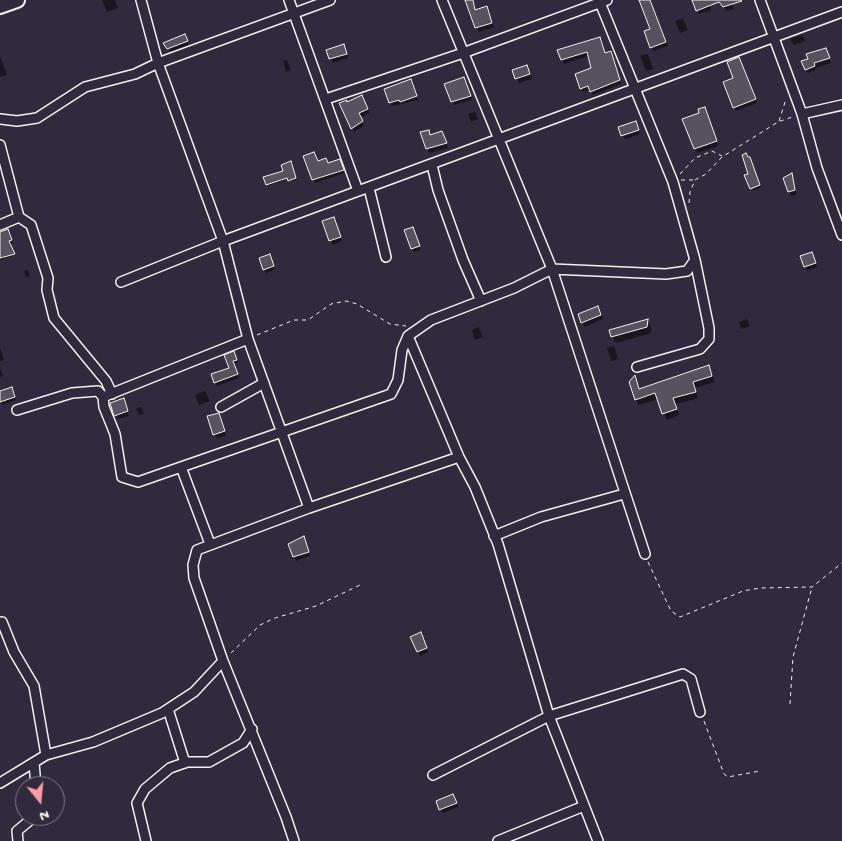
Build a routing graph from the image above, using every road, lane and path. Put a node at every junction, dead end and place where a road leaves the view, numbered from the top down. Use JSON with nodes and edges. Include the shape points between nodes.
{"nodes":[{"id":1,"x":17,"y":0,"type":"edge"},
{"id":2,"x":141,"y":0,"type":"edge"},
{"id":3,"x":289,"y":0,"type":"edge"},
{"id":4,"x":330,"y":0,"type":"edge"},
{"id":5,"x":442,"y":0,"type":"edge"},
{"id":6,"x":760,"y":0,"type":"edge"},
{"id":7,"x":602,"y":1,"type":"edge"},
{"id":8,"x":0,"y":6,"type":"edge"},
{"id":9,"x":842,"y":12,"type":"edge"},
{"id":10,"x":293,"y":14,"type":"junction"},
{"id":11,"x":775,"y":38,"type":"junction"},
{"id":12,"x":463,"y":53,"type":"junction"},
{"id":13,"x":158,"y":63,"type":"junction"},
{"id":14,"x":791,"y":85,"type":"junction"},
{"id":15,"x":634,"y":89,"type":"junction"},
{"id":16,"x":326,"y":99,"type":"junction"},
{"id":17,"x":842,"y":105,"type":"edge"},
{"id":18,"x":802,"y":114,"type":"junction"},
{"id":19,"x":0,"y":119,"type":"edge"},
{"id":20,"x":778,"y":122,"type":"junction"},
{"id":21,"x":499,"y":140,"type":"junction"},
{"id":22,"x":0,"y":145,"type":"edge"},
{"id":23,"x":722,"y":156,"type":"junction"},
{"id":24,"x":432,"y":165,"type":"junction"},
{"id":25,"x":695,"y":180,"type":"junction"},
{"id":26,"x":368,"y":188,"type":"junction"},
{"id":27,"x":358,"y":192,"type":"junction"},
{"id":28,"x":682,"y":215,"type":"junction"},
{"id":29,"x":19,"y":217,"type":"junction"},
{"id":30,"x":0,"y":225,"type":"edge"},
{"id":31,"x":842,"y":235,"type":"edge"},
{"id":32,"x":223,"y":241,"type":"junction"},
{"id":33,"x":386,"y":257,"type":"dead end"},
{"id":34,"x":695,"y":260,"type":"junction"},
{"id":35,"x":552,"y":269,"type":"junction"},
{"id":36,"x":121,"y":282,"type":"dead end"},
{"id":37,"x":481,"y":301,"type":"junction"},
{"id":38,"x":419,"y":328,"type":"junction"},
{"id":39,"x":408,"y":336,"type":"junction"},
{"id":40,"x":248,"y":338,"type":"junction"},
{"id":41,"x":636,"y":367,"type":"dead end"},
{"id":42,"x":264,"y":382,"type":"junction"},
{"id":43,"x":107,"y":395,"type":"junction"},
{"id":44,"x":221,"y":407,"type":"dead end"},
{"id":45,"x":17,"y":410,"type":"dead end"},
{"id":46,"x":281,"y":432,"type":"junction"},
{"id":47,"x":459,"y":457,"type":"junction"},
{"id":48,"x":181,"y":467,"type":"junction"},
{"id":49,"x":624,"y":494,"type":"junction"},
{"id":50,"x":309,"y":508,"type":"junction"},
{"id":51,"x":494,"y":536,"type":"junction"},
{"id":52,"x":210,"y":544,"type":"junction"},
{"id":53,"x":645,"y":554,"type":"joint"},
{"id":54,"x":842,"y":563,"type":"edge"},
{"id":55,"x":362,"y":584,"type":"dead end"},
{"id":56,"x":812,"y":587,"type":"junction"},
{"id":57,"x":2,"y":622,"type":"dead end"},
{"id":58,"x":223,"y":661,"type":"junction"},
{"id":59,"x":790,"y":704,"type":"dead end"},
{"id":60,"x":168,"y":709,"type":"junction"},
{"id":61,"x":700,"y":712,"type":"joint"},
{"id":62,"x":549,"y":716,"type":"junction"},
{"id":63,"x":252,"y":729,"type":"junction"},
{"id":64,"x":46,"y":755,"type":"junction"},
{"id":65,"x":34,"y":763,"type":"junction"},
{"id":66,"x":185,"y":763,"type":"junction"},
{"id":67,"x":760,"y":771,"type":"dead end"},
{"id":68,"x":433,"y":775,"type":"dead end"},
{"id":69,"x":35,"y":776,"type":"edge"},
{"id":70,"x":0,"y":783,"type":"edge"},
{"id":71,"x":584,"y":806,"type":"junction"},
{"id":72,"x":23,"y":826,"type":"edge"},
{"id":73,"x":18,"y":841,"type":"edge"},
{"id":74,"x":146,"y":841,"type":"edge"},
{"id":75,"x":294,"y":841,"type":"edge"},
{"id":76,"x":498,"y":841,"type":"edge"},
{"id":77,"x":598,"y":841,"type":"edge"}],
"edges":[{"from":1,"to":8,"type":"main road"},
{"from":2,"to":13,"type":"street"},
{"from":3,"to":10,"type":"street"},
{"from":4,"to":10,"type":"street"},
{"from":5,"to":12,"type":"street"},
{"from":6,"to":11,"type":"street"},
{"from":7,"to":12,"type":"street"},
{"from":7,"to":15,"type":"street"},
{"from":9,"to":11,"type":"street"},
{"from":10,"to":13,"type":"street"},
{"from":10,"to":16,"type":"street"},
{"from":11,"to":14,"type":"street"},
{"from":11,"to":15,"type":"street"},
{"from":12,"to":16,"type":"street"},
{"from":12,"to":21,"type":"street"},
{"from":13,"to":19,"type":"street","via":[[135,74],[84,87],[37,118]]},
{"from":13,"to":32,"type":"street"},
{"from":14,"to":18,"type":"street"},
{"from":14,"to":20,"type":"path"},
{"from":15,"to":21,"type":"street"},
{"from":15,"to":28,"type":"street","via":[[673,182]]},
{"from":16,"to":27,"type":"street"},
{"from":17,"to":18,"type":"street"},
{"from":18,"to":20,"type":"path"},
{"from":18,"to":31,"type":"street","via":[[817,168]]},
{"from":20,"to":23,"type":"path"},
{"from":21,"to":24,"type":"street"},
{"from":21,"to":35,"type":"street"},
{"from":22,"to":29,"type":"street"},
{"from":23,"to":25,"type":"path","via":[[706,174]]},
{"from":23,"to":25,"type":"path","via":[[712,151],[695,158],[677,177]]},
{"from":24,"to":26,"type":"street"},
{"from":24,"to":37,"type":"street","via":[[463,260]]},
{"from":25,"to":28,"type":"path"},
{"from":26,"to":27,"type":"street"},
{"from":26,"to":33,"type":"street"},
{"from":27,"to":32,"type":"street"},
{"from":28,"to":34,"type":"street"},
{"from":29,"to":30,"type":"street"},
{"from":29,"to":43,"type":"street","via":[[31,225],[48,278],[47,290],[54,318],[106,381]]},
{"from":32,"to":36,"type":"street"},
{"from":32,"to":40,"type":"street"},
{"from":34,"to":35,"type":"street","via":[[688,271],[666,274]]},
{"from":34,"to":41,"type":"street","via":[[709,328],[708,339],[700,349]]},
{"from":35,"to":37,"type":"street"},
{"from":35,"to":49,"type":"street"},
{"from":37,"to":38,"type":"street","via":[[431,320]]},
{"from":38,"to":39,"type":"street"},
{"from":38,"to":40,"type":"path","via":[[390,324],[346,301],[331,304],[308,320],[294,320]]},
{"from":39,"to":46,"type":"street","via":[[402,350],[398,380],[391,394]]},
{"from":39,"to":47,"type":"street"},
{"from":40,"to":42,"type":"street"},
{"from":40,"to":43,"type":"street"},
{"from":42,"to":44,"type":"street"},
{"from":42,"to":46,"type":"street"},
{"from":43,"to":45,"type":"street","via":[[98,391],[72,393]]},
{"from":43,"to":48,"type":"street","via":[[104,407],[115,434],[122,477],[138,482]]},
{"from":46,"to":48,"type":"street"},
{"from":46,"to":50,"type":"street"},
{"from":47,"to":50,"type":"street"},
{"from":47,"to":51,"type":"street"},
{"from":48,"to":52,"type":"street"},
{"from":49,"to":51,"type":"street","via":[[542,517]]},
{"from":49,"to":53,"type":"street"},
{"from":50,"to":52,"type":"street"},
{"from":51,"to":62,"type":"street"},
{"from":52,"to":58,"type":"street","via":[[196,550],[194,578]]},
{"from":53,"to":56,"type":"path","via":[[671,611],[680,617],[743,591]]},
{"from":54,"to":56,"type":"path"},
{"from":55,"to":58,"type":"path","via":[[348,589],[338,598],[260,625]]},
{"from":56,"to":59,"type":"path","via":[[793,657]]},
{"from":57,"to":64,"type":"street","via":[[14,652],[34,686]]},
{"from":58,"to":60,"type":"street","via":[[194,692]]},
{"from":58,"to":63,"type":"street"},
{"from":60,"to":64,"type":"street","via":[[92,742]]},
{"from":60,"to":66,"type":"street"},
{"from":61,"to":62,"type":"street","via":[[691,679],[683,674]]},
{"from":61,"to":67,"type":"path","via":[[724,774],[728,777]]},
{"from":62,"to":68,"type":"street"},
{"from":62,"to":71,"type":"street"},
{"from":63,"to":66,"type":"street","via":[[243,743],[209,762]]},
{"from":63,"to":75,"type":"street"},
{"from":64,"to":65,"type":"street"},
{"from":65,"to":69,"type":"street"},
{"from":65,"to":70,"type":"street"},
{"from":66,"to":74,"type":"street","via":[[170,768],[145,789],[137,804]]},
{"from":71,"to":76,"type":"street"},
{"from":71,"to":77,"type":"street"},
{"from":72,"to":73,"type":"street","via":[[17,831]]}]}
